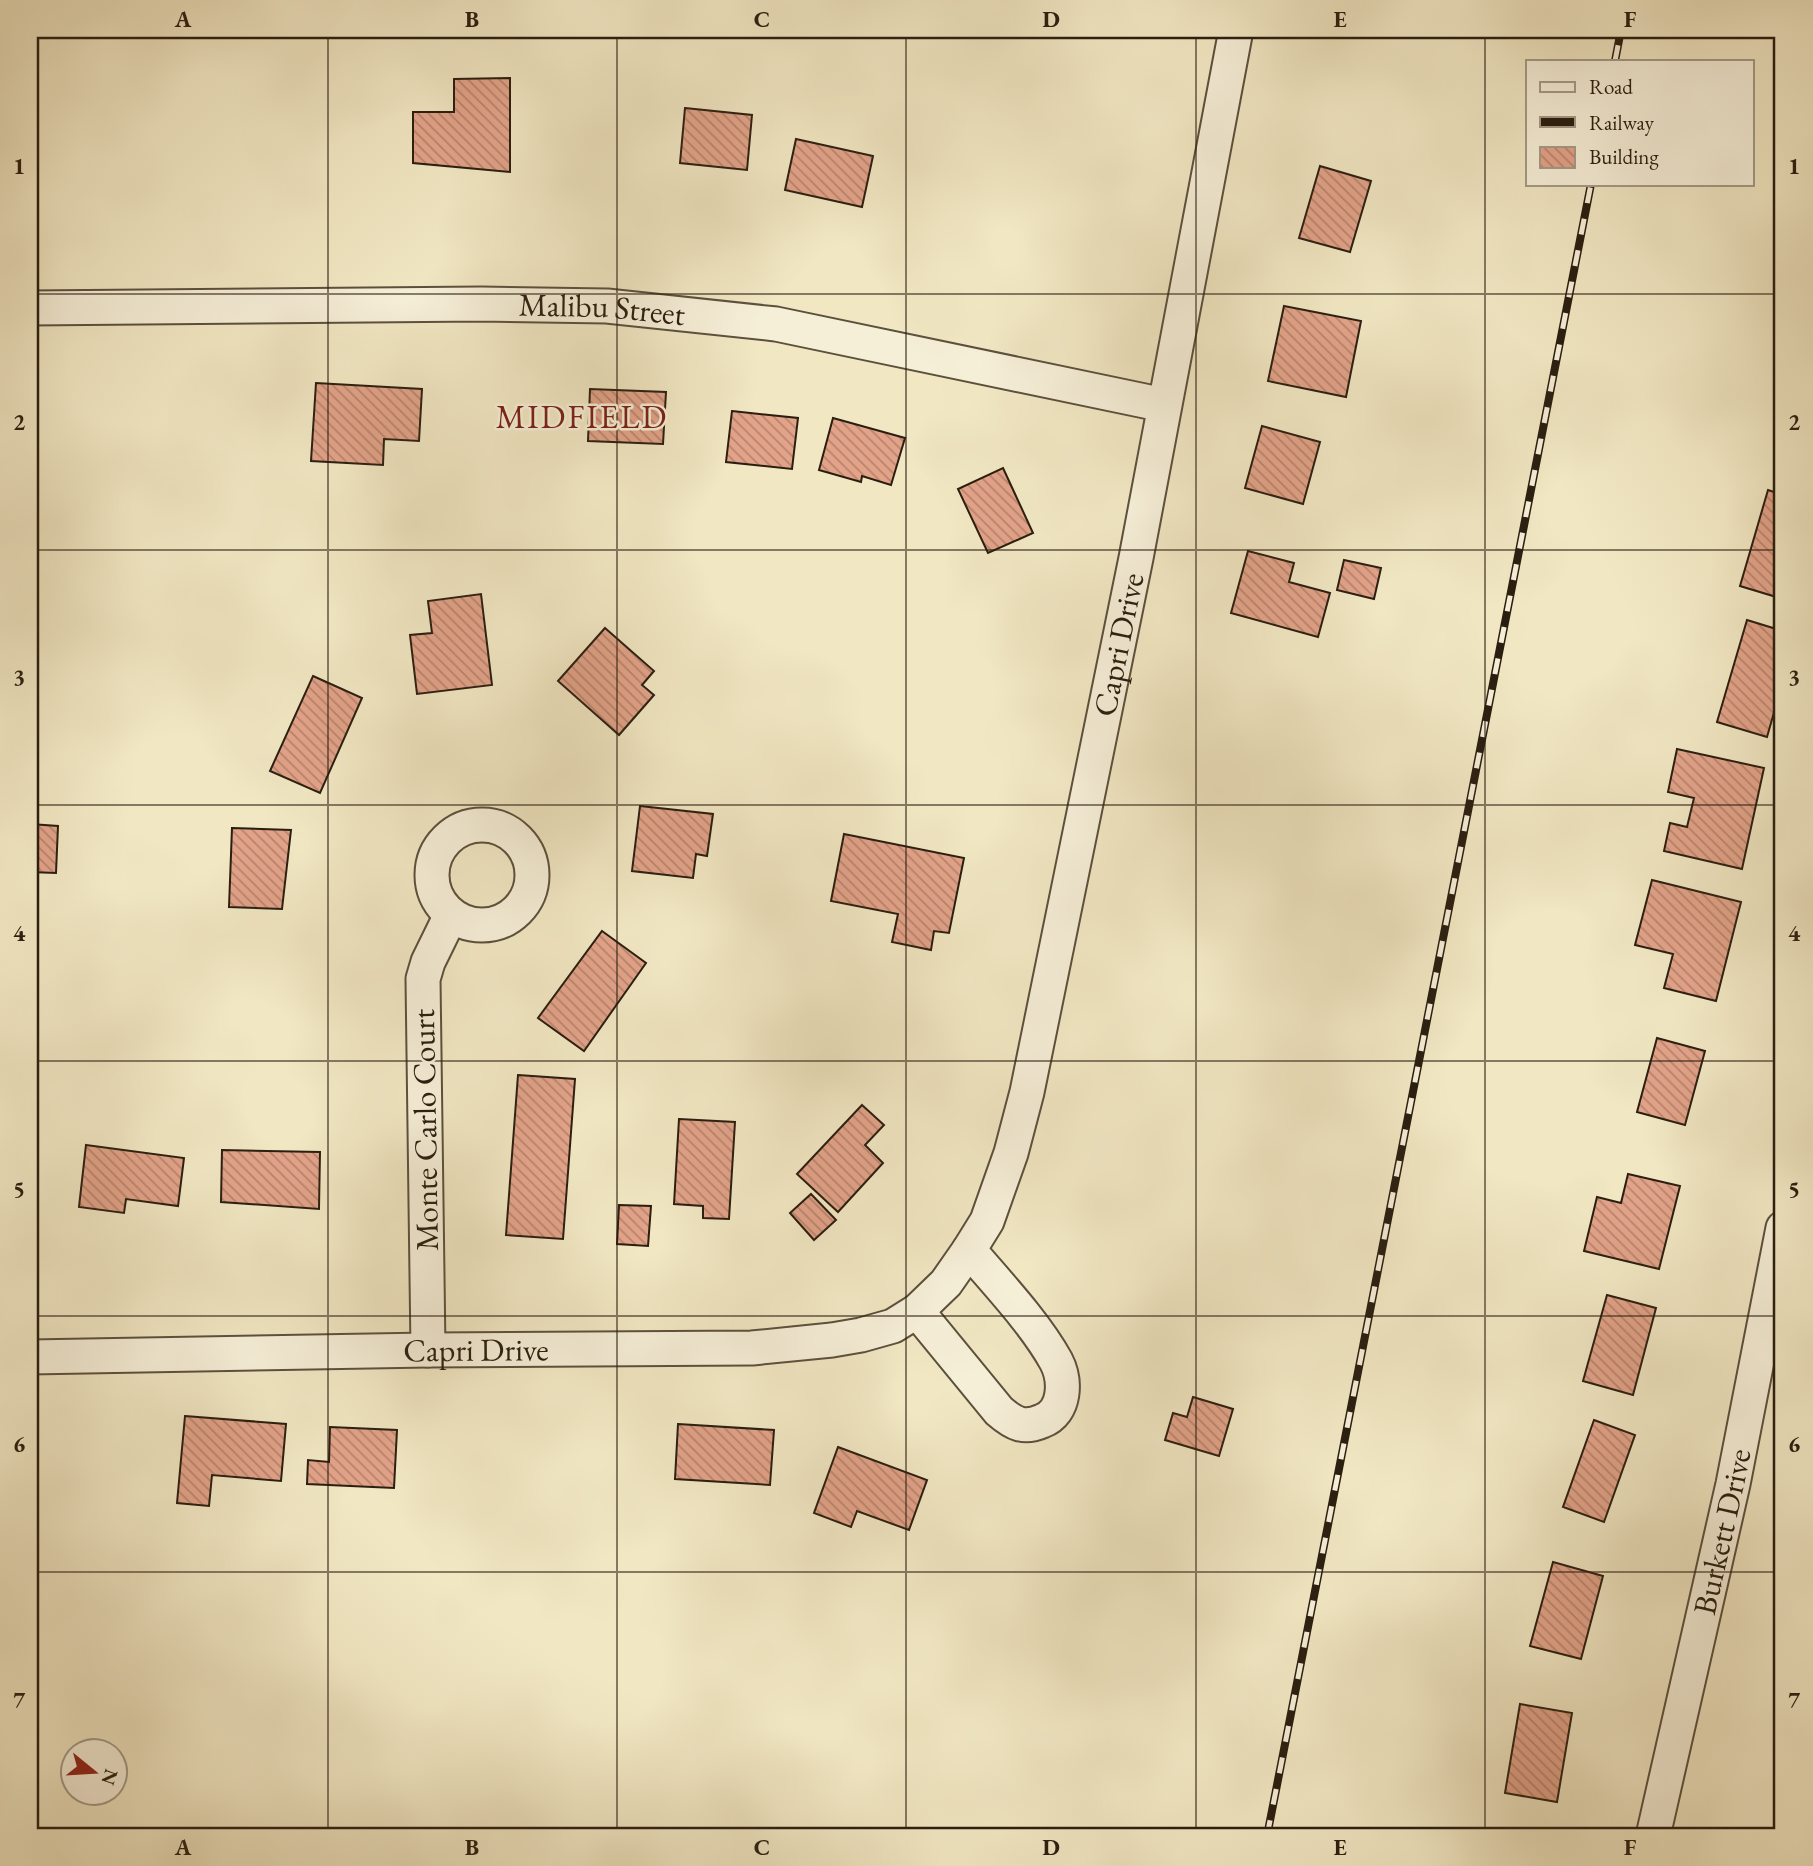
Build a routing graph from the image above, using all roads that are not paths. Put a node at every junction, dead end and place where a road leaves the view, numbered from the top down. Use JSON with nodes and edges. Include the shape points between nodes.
{"nodes":[{"id":1,"x":1236,"y":30,"type":"edge"},
{"id":2,"x":30,"y":308,"type":"edge"},
{"id":3,"x":1164,"y":405,"type":"junction"},
{"id":4,"x":450,"y":915,"type":"dead end"},
{"id":5,"x":1783,"y":1228,"type":"edge"},
{"id":6,"x":969,"y":1250,"type":"junction"},
{"id":7,"x":917,"y":1311,"type":"junction"},
{"id":8,"x":428,"y":1350,"type":"junction"},
{"id":9,"x":30,"y":1357,"type":"edge"},
{"id":10,"x":1653,"y":1836,"type":"edge"}],
"edges":[{"from":1,"to":3,"type":"street","name":"Capri Drive"},
{"from":2,"to":3,"type":"street","name":"Malibu Street","via":[[607,306],[776,324]]},
{"from":3,"to":6,"type":"street","name":"Capri Drive","via":[[1027,1092],[991,1209]]},
{"from":4,"to":8,"type":"street","name":"Monte Carlo Court","via":[[423,979]]},
{"from":5,"to":10,"type":"street","name":"Burkett Drive","via":[[1733,1484]]},
{"from":6,"to":7,"type":"street","name":"Capri Drive","via":[[946,1283]]},
{"from":6,"to":7,"type":"street","via":[[1057,1362],[1063,1385],[1061,1401],[1050,1418],[1031,1426],[1011,1422]]},
{"from":7,"to":8,"type":"street","name":"Capri Drive","via":[[893,1326],[860,1335],[752,1348]]},
{"from":8,"to":9,"type":"street","name":"Capri Drive"}]}
